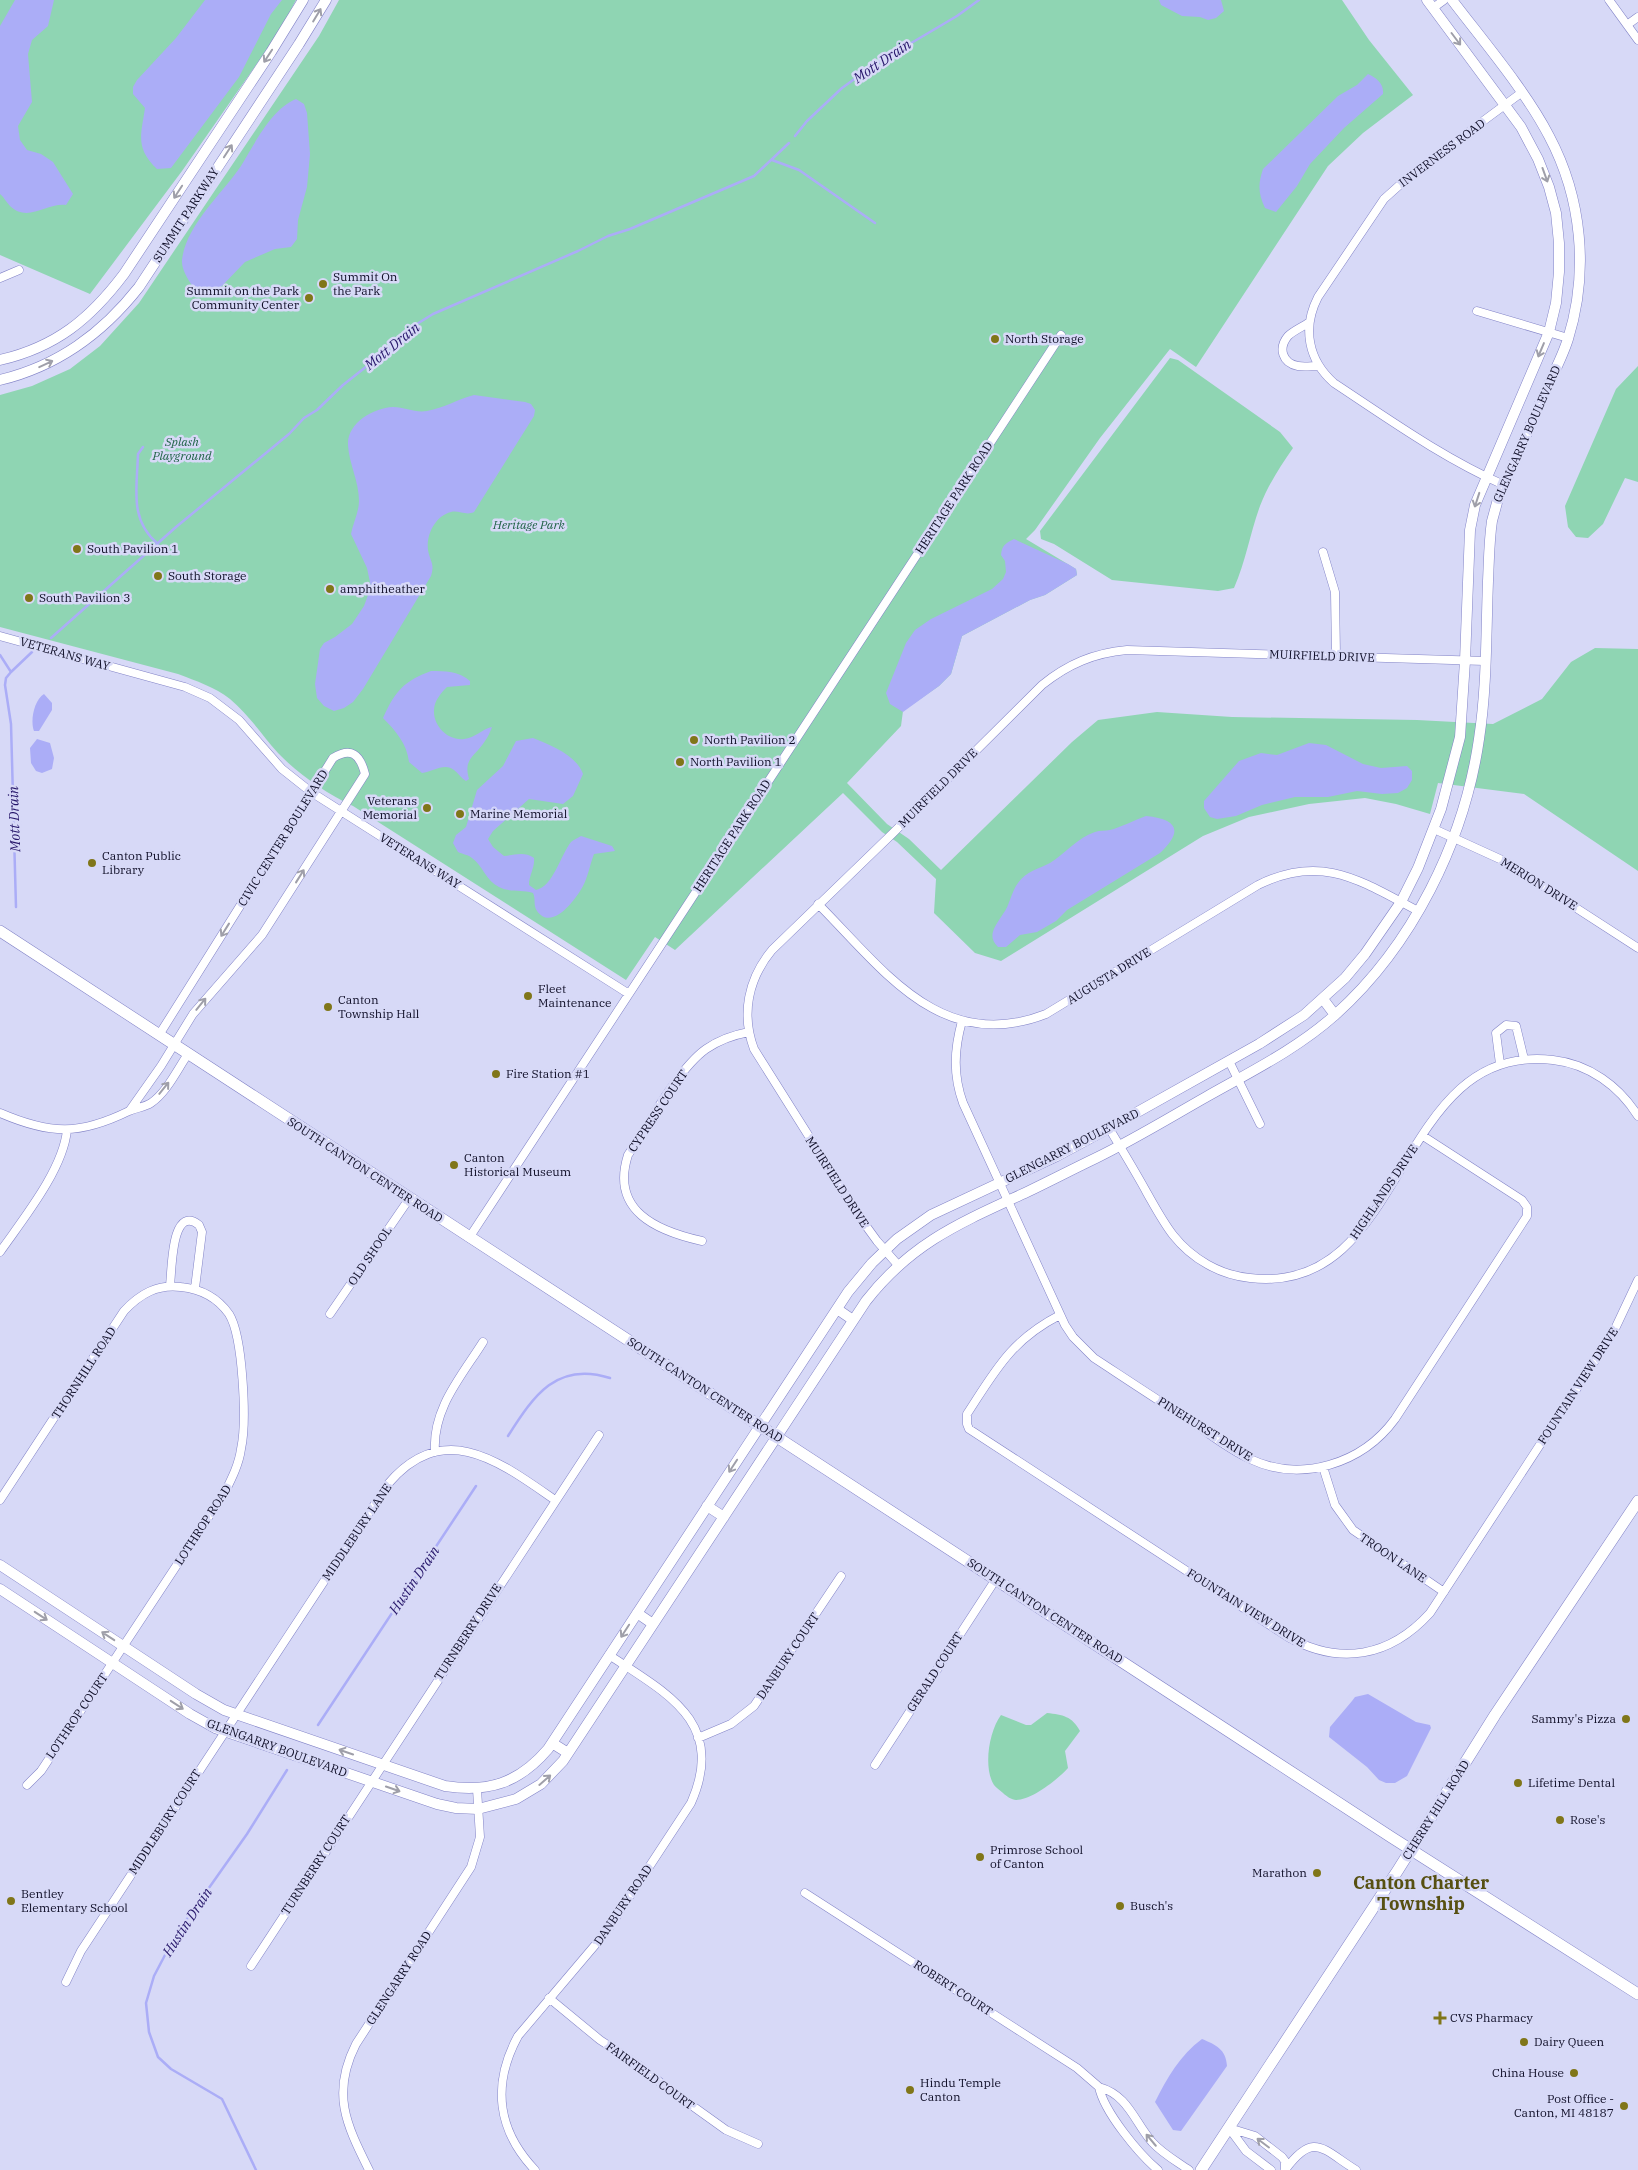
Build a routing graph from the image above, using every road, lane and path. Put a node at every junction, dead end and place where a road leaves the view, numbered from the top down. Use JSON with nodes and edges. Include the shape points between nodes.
{"nodes":[{"id":1,"x":303,"y":0,"type":"edge"},
{"id":2,"x":326,"y":0,"type":"edge"},
{"id":3,"x":1444,"y":0,"type":"edge"},
{"id":4,"x":1452,"y":0,"type":"edge"},
{"id":5,"x":1609,"y":0,"type":"edge"},
{"id":6,"x":1430,"y":4,"type":"edge"},
{"id":7,"x":1638,"y":17,"type":"edge"},
{"id":8,"x":1627,"y":25,"type":"junction"},
{"id":9,"x":1638,"y":40,"type":"edge"},
{"id":10,"x":1521,"y":93,"type":"junction"},
{"id":11,"x":1505,"y":105,"type":"junction"},
{"id":12,"x":19,"y":270,"type":"dead end"},
{"id":13,"x":0,"y":278,"type":"edge"},
{"id":14,"x":1477,"y":311,"type":"dead end"},
{"id":15,"x":1308,"y":323,"type":"junction"},
{"id":16,"x":1549,"y":332,"type":"junction"},
{"id":17,"x":1061,"y":335,"type":"dead end"},
{"id":18,"x":1568,"y":338,"type":"junction"},
{"id":19,"x":0,"y":360,"type":"edge"},
{"id":20,"x":1318,"y":366,"type":"junction"},
{"id":21,"x":0,"y":380,"type":"edge"},
{"id":22,"x":1485,"y":477,"type":"junction"},
{"id":23,"x":1504,"y":485,"type":"junction"},
{"id":24,"x":1323,"y":552,"type":"dead end"},
{"id":25,"x":0,"y":636,"type":"edge"},
{"id":26,"x":1336,"y":656,"type":"junction"},
{"id":27,"x":1465,"y":661,"type":"junction"},
{"id":28,"x":1485,"y":661,"type":"junction"},
{"id":29,"x":311,"y":792,"type":"junction"},
{"id":30,"x":341,"y":811,"type":"junction"},
{"id":31,"x":1434,"y":830,"type":"junction"},
{"id":32,"x":1453,"y":837,"type":"junction"},
{"id":33,"x":1401,"y":902,"type":"junction"},
{"id":34,"x":818,"y":904,"type":"junction"},
{"id":35,"x":1418,"y":911,"type":"junction"},
{"id":36,"x":0,"y":931,"type":"edge"},
{"id":37,"x":1638,"y":948,"type":"edge"},
{"id":38,"x":629,"y":994,"type":"junction"},
{"id":39,"x":1323,"y":999,"type":"junction"},
{"id":40,"x":1335,"y":1015,"type":"junction"},
{"id":41,"x":962,"y":1021,"type":"junction"},
{"id":42,"x":749,"y":1032,"type":"junction"},
{"id":43,"x":160,"y":1035,"type":"junction"},
{"id":44,"x":174,"y":1045,"type":"junction"},
{"id":45,"x":188,"y":1054,"type":"junction"},
{"id":46,"x":1524,"y":1059,"type":"junction"},
{"id":47,"x":1229,"y":1061,"type":"junction"},
{"id":48,"x":1500,"y":1064,"type":"junction"},
{"id":49,"x":1239,"y":1078,"type":"junction"},
{"id":50,"x":130,"y":1110,"type":"junction"},
{"id":51,"x":0,"y":1113,"type":"edge"},
{"id":52,"x":1638,"y":1116,"type":"edge"},
{"id":53,"x":1260,"y":1124,"type":"dead end"},
{"id":54,"x":1109,"y":1128,"type":"junction"},
{"id":55,"x":67,"y":1130,"type":"junction"},
{"id":56,"x":1422,"y":1136,"type":"junction"},
{"id":57,"x":1120,"y":1146,"type":"junction"},
{"id":58,"x":999,"y":1183,"type":"junction"},
{"id":59,"x":409,"y":1198,"type":"junction"},
{"id":60,"x":1007,"y":1201,"type":"junction"},
{"id":61,"x":469,"y":1238,"type":"junction"},
{"id":62,"x":702,"y":1241,"type":"dead end"},
{"id":63,"x":885,"y":1250,"type":"junction"},
{"id":64,"x":0,"y":1252,"type":"edge"},
{"id":65,"x":898,"y":1265,"type":"junction"},
{"id":66,"x":1638,"y":1280,"type":"edge"},
{"id":67,"x":170,"y":1285,"type":"junction"},
{"id":68,"x":195,"y":1288,"type":"junction"},
{"id":69,"x":837,"y":1309,"type":"junction"},
{"id":70,"x":330,"y":1314,"type":"dead end"},
{"id":71,"x":1060,"y":1315,"type":"junction"},
{"id":72,"x":853,"y":1320,"type":"junction"},
{"id":73,"x":483,"y":1342,"type":"dead end"},
{"id":74,"x":760,"y":1426,"type":"junction"},
{"id":75,"x":599,"y":1435,"type":"dead end"},
{"id":76,"x":777,"y":1436,"type":"junction"},
{"id":77,"x":435,"y":1452,"type":"junction"},
{"id":78,"x":1322,"y":1467,"type":"junction"},
{"id":79,"x":0,"y":1500,"type":"edge"},
{"id":80,"x":555,"y":1500,"type":"junction"},
{"id":81,"x":1638,"y":1501,"type":"edge"},
{"id":82,"x":707,"y":1506,"type":"junction"},
{"id":83,"x":724,"y":1517,"type":"junction"},
{"id":84,"x":0,"y":1565,"type":"edge"},
{"id":85,"x":841,"y":1576,"type":"dead end"},
{"id":86,"x":996,"y":1579,"type":"junction"},
{"id":87,"x":0,"y":1589,"type":"edge"},
{"id":88,"x":1444,"y":1592,"type":"junction"},
{"id":89,"x":637,"y":1613,"type":"junction"},
{"id":90,"x":653,"y":1624,"type":"junction"},
{"id":91,"x":124,"y":1646,"type":"junction"},
{"id":92,"x":609,"y":1655,"type":"junction"},
{"id":93,"x":112,"y":1663,"type":"junction"},
{"id":94,"x":626,"y":1666,"type":"junction"},
{"id":95,"x":236,"y":1714,"type":"junction"},
{"id":96,"x":225,"y":1731,"type":"junction"},
{"id":97,"x":698,"y":1738,"type":"junction"},
{"id":98,"x":552,"y":1742,"type":"junction"},
{"id":99,"x":568,"y":1753,"type":"junction"},
{"id":100,"x":382,"y":1764,"type":"junction"},
{"id":101,"x":875,"y":1765,"type":"dead end"},
{"id":102,"x":370,"y":1782,"type":"junction"},
{"id":103,"x":27,"y":1785,"type":"dead end"},
{"id":104,"x":477,"y":1789,"type":"junction"},
{"id":105,"x":478,"y":1809,"type":"junction"},
{"id":106,"x":1410,"y":1850,"type":"junction"},
{"id":107,"x":805,"y":1893,"type":"dead end"},
{"id":108,"x":251,"y":1966,"type":"dead end"},
{"id":109,"x":66,"y":1982,"type":"dead end"},
{"id":110,"x":1638,"y":1994,"type":"edge"},
{"id":111,"x":549,"y":1998,"type":"junction"},
{"id":112,"x":1099,"y":2087,"type":"junction"},
{"id":113,"x":1229,"y":2128,"type":"junction"},
{"id":114,"x":758,"y":2144,"type":"dead end"},
{"id":115,"x":368,"y":2170,"type":"edge"},
{"id":116,"x":535,"y":2170,"type":"edge"},
{"id":117,"x":1158,"y":2170,"type":"edge"},
{"id":118,"x":1189,"y":2170,"type":"edge"},
{"id":119,"x":1201,"y":2170,"type":"edge"},
{"id":120,"x":1271,"y":2170,"type":"edge"},
{"id":121,"x":1285,"y":2170,"type":"edge"},
{"id":122,"x":1356,"y":2170,"type":"edge"}],
"edges":[{"from":1,"to":19,"type":"street","name":"SUMMIT PARKWAY","one_way":true,"via":[[107,296],[88,316],[60,337],[23,354]]},
{"from":21,"to":2,"type":"street","name":"SUMMIT PARKWAY","one_way":true,"via":[[63,356],[101,329],[122,308],[139,287]]},
{"from":3,"to":6,"type":"street"},
{"from":4,"to":10,"type":"street","name":"GLENGARRY BOULEVARD"},
{"from":5,"to":8,"type":"street"},
{"from":6,"to":11,"type":"street","name":"GLENGARRY BOULEVARD","one_way":true},
{"from":7,"to":8,"type":"street"},
{"from":8,"to":9,"type":"street"},
{"from":10,"to":11,"type":"street","name":"INVERNESS ROAD"},
{"from":10,"to":18,"type":"street","name":"GLENGARRY BOULEVARD","via":[[1556,150],[1576,212],[1580,274]]},
{"from":11,"to":15,"type":"street","name":"INVERNESS ROAD","via":[[1412,173],[1384,199],[1318,297]]},
{"from":11,"to":16,"type":"street","name":"GLENGARRY BOULEVARD","one_way":true,"via":[[1538,158],[1556,214],[1559,272]]},
{"from":12,"to":13,"type":"street"},
{"from":14,"to":16,"type":"street"},
{"from":15,"to":20,"type":"street","name":"INVERNESS ROAD","via":[[1309,344]]},
{"from":15,"to":20,"type":"street","via":[[1290,335],[1282,344],[1282,352],[1292,365]]},
{"from":16,"to":18,"type":"street"},
{"from":16,"to":22,"type":"street","name":"GLENGARRY BOULEVARD","one_way":true},
{"from":17,"to":38,"type":"street","name":"HERITAGE PARK ROAD"},
{"from":18,"to":23,"type":"street","name":"GLENGARRY BOULEVARD"},
{"from":20,"to":22,"type":"street","name":"INVERNESS ROAD","via":[[1334,383],[1441,454]]},
{"from":22,"to":23,"type":"street","name":"INVERNESS ROAD"},
{"from":22,"to":27,"type":"street","name":"GLENGARRY BOULEVARD","one_way":true,"via":[[1470,530]]},
{"from":23,"to":28,"type":"street","name":"GLENGARRY BOULEVARD","via":[[1490,532]]},
{"from":24,"to":26,"type":"street","via":[[1335,592]]},
{"from":25,"to":29,"type":"street","name":"VETERANS WAY","via":[[185,688],[210,698],[239,720],[282,769]]},
{"from":26,"to":27,"type":"street","name":"MUIRFIELD DRIVE"},
{"from":26,"to":34,"type":"street","name":"MUIRFIELD DRIVE","via":[[1127,650],[1099,654],[1074,663],[1042,685]]},
{"from":27,"to":28,"type":"street","name":"MUIRFIELD DRIVE"},
{"from":27,"to":31,"type":"street","name":"GLENGARRY BOULEVARD","via":[[1460,737]]},
{"from":28,"to":32,"type":"street","name":"GLENGARRY BOULEVARD","via":[[1479,741]]},
{"from":29,"to":30,"type":"street","name":"VETERANS WAY"},
{"from":29,"to":30,"type":"street","name":"CIVIC CENTER BOULEVARD","via":[[333,758],[343,752],[353,753],[362,762],[366,774]]},
{"from":29,"to":43,"type":"street","name":"CIVIC CENTER BOULEVARD","one_way":true},
{"from":30,"to":38,"type":"street","name":"VETERANS WAY"},
{"from":44,"to":30,"type":"street","name":"CIVIC CENTER BOULEVARD","one_way":true,"via":[[193,1014],[262,936]]},
{"from":31,"to":32,"type":"street","name":"MERION DRIVE"},
{"from":31,"to":33,"type":"street","name":"GLENGARRY BOULEVARD"},
{"from":32,"to":35,"type":"street","name":"GLENGARRY BOULEVARD"},
{"from":32,"to":37,"type":"street","name":"MERION DRIVE","via":[[1518,869]]},
{"from":33,"to":35,"type":"street","name":"AUGUSTA DRIVE"},
{"from":33,"to":39,"type":"street","name":"GLENGARRY BOULEVARD","via":[[1365,954]]},
{"from":33,"to":41,"type":"street","name":"AUGUSTA DRIVE","via":[[1339,873],[1311,870],[1284,874],[1258,885],[1046,1014],[1003,1024]]},
{"from":34,"to":41,"type":"street","name":"AUGUSTA DRIVE","via":[[909,995],[935,1011]]},
{"from":34,"to":42,"type":"street","name":"MUIRFIELD DRIVE","via":[[772,950],[759,968],[748,998]]},
{"from":35,"to":40,"type":"street","name":"GLENGARRY BOULEVARD","via":[[1381,966]]},
{"from":36,"to":43,"type":"main road","name":"SOUTH CANTON CENTER ROAD"},
{"from":38,"to":61,"type":"street","name":"HERITAGE PARK ROAD"},
{"from":39,"to":40,"type":"street"},
{"from":39,"to":47,"type":"street","name":"GLENGARRY BOULEVARD","via":[[1286,1028]]},
{"from":40,"to":49,"type":"street","name":"GLENGARRY BOULEVARD","via":[[1294,1046]]},
{"from":41,"to":58,"type":"street","name":"PINEHURST DRIVE","via":[[955,1056],[957,1086]]},
{"from":42,"to":62,"type":"street","name":"CYPRESS COURT","via":[[720,1040],[693,1060],[628,1155],[625,1166],[626,1192],[638,1213],[660,1228]]},
{"from":42,"to":63,"type":"street","name":"MUIRFIELD DRIVE","via":[[761,1064],[860,1219]]},
{"from":43,"to":44,"type":"main road","name":"SOUTH CANTON CENTER ROAD"},
{"from":44,"to":45,"type":"main road","name":"SOUTH CANTON CENTER ROAD"},
{"from":44,"to":50,"type":"street","name":"CIVIC CENTER BOULEVARD"},
{"from":50,"to":45,"type":"street","one_way":true,"via":[[150,1104]]},
{"from":45,"to":59,"type":"main road","name":"SOUTH CANTON CENTER ROAD"},
{"from":46,"to":48,"type":"street","name":"HIGHLANDS DRIVE"},
{"from":46,"to":48,"type":"street","via":[[1516,1026],[1506,1025],[1496,1033]]},
{"from":46,"to":52,"type":"street","name":"HIGHLANDS DRIVE","via":[[1559,1060],[1592,1072],[1620,1093]]},
{"from":47,"to":49,"type":"street"},
{"from":47,"to":54,"type":"street","name":"GLENGARRY BOULEVARD"},
{"from":48,"to":56,"type":"street","name":"HIGHLANDS DRIVE","via":[[1457,1090]]},
{"from":49,"to":53,"type":"street"},
{"from":49,"to":57,"type":"street","name":"GLENGARRY BOULEVARD"},
{"from":50,"to":55,"type":"street","via":[[96,1125]]},
{"from":51,"to":55,"type":"street","via":[[29,1124]]},
{"from":54,"to":57,"type":"street","name":"HIGHLANDS DRIVE"},
{"from":54,"to":58,"type":"street","name":"GLENGARRY BOULEVARD"},
{"from":55,"to":64,"type":"street","via":[[54,1172]]},
{"from":56,"to":57,"type":"street","name":"HIGHLANDS DRIVE","via":[[1362,1229],[1345,1248],[1312,1270],[1269,1279],[1226,1273],[1186,1249],[1165,1224]]},
{"from":56,"to":78,"type":"street","name":"PINEHURST DRIVE","via":[[1522,1200],[1527,1207],[1527,1216],[1390,1427],[1358,1454]]},
{"from":57,"to":60,"type":"street","name":"GLENGARRY BOULEVARD"},
{"from":58,"to":60,"type":"street","name":"PINEHURST DRIVE"},
{"from":58,"to":63,"type":"street","name":"GLENGARRY BOULEVARD","via":[[931,1215]]},
{"from":59,"to":61,"type":"main road","name":"SOUTH CANTON CENTER ROAD"},
{"from":59,"to":70,"type":"street","name":"OLD SHOOL"},
{"from":60,"to":65,"type":"street","name":"GLENGARRY BOULEVARD","via":[[947,1229]]},
{"from":60,"to":71,"type":"street","name":"PINEHURST DRIVE"},
{"from":61,"to":74,"type":"main road","name":"SOUTH CANTON CENTER ROAD"},
{"from":63,"to":65,"type":"street","name":"MUIRFIELD DRIVE"},
{"from":63,"to":69,"type":"street","name":"GLENGARRY BOULEVARD","via":[[861,1275]]},
{"from":65,"to":72,"type":"street","name":"GLENGARRY BOULEVARD"},
{"from":66,"to":88,"type":"street","name":"FOUNTAIN VIEW DRIVE","via":[[1613,1333]]},
{"from":67,"to":68,"type":"street","name":"THORNHILL ROAD"},
{"from":67,"to":68,"type":"street","via":[[177,1230],[183,1222],[193,1221],[202,1232]]},
{"from":67,"to":79,"type":"street","name":"THORNHILL ROAD","via":[[145,1293],[124,1311]]},
{"from":68,"to":91,"type":"street","name":"LOTHROP ROAD","via":[[215,1299],[236,1329],[244,1433],[235,1470],[225,1492]]},
{"from":69,"to":72,"type":"street"},
{"from":69,"to":74,"type":"street","name":"GLENGARRY BOULEVARD"},
{"from":71,"to":78,"type":"street","name":"PINEHURST DRIVE","via":[[1073,1338],[1094,1358],[1241,1454],[1282,1468],[1304,1470]]},
{"from":71,"to":88,"type":"street","name":"FOUNTAIN VIEW DRIVE","via":[[1029,1333],[1005,1357],[968,1414],[967,1424],[972,1431],[1288,1637],[1313,1649],[1350,1654],[1387,1646],[1418,1626]]},
{"from":72,"to":76,"type":"street","name":"GLENGARRY BOULEVARD"},
{"from":73,"to":77,"type":"street","via":[[440,1411],[435,1431]]},
{"from":74,"to":76,"type":"main road","name":"SOUTH CANTON CENTER ROAD"},
{"from":74,"to":82,"type":"street","name":"GLENGARRY BOULEVARD","one_way":true},
{"from":75,"to":80,"type":"street","name":"TURNBERRY DRIVE"},
{"from":76,"to":83,"type":"street","name":"GLENGARRY BOULEVARD"},
{"from":76,"to":86,"type":"main road","name":"SOUTH CANTON CENTER ROAD"},
{"from":77,"to":80,"type":"street","name":"MIDDLEBURY LANE","via":[[465,1450],[492,1459]]},
{"from":77,"to":95,"type":"street","name":"MIDDLEBURY LANE","via":[[407,1465],[388,1484]]},
{"from":78,"to":88,"type":"street","name":"TROON LANE","via":[[1335,1505],[1353,1530]]},
{"from":80,"to":100,"type":"street","name":"TURNBERRY DRIVE"},
{"from":81,"to":106,"type":"main road","name":"CHERRY HILL ROAD","via":[[1495,1715]]},
{"from":82,"to":83,"type":"street"},
{"from":82,"to":89,"type":"street","name":"GLENGARRY BOULEVARD"},
{"from":83,"to":90,"type":"street","name":"GLENGARRY BOULEVARD"},
{"from":91,"to":84,"type":"street","name":"GLENGARRY BOULEVARD","one_way":true},
{"from":85,"to":97,"type":"street","name":"DANBURY COURT","via":[[754,1706],[731,1724]]},
{"from":86,"to":101,"type":"street","name":"GERALD COURT"},
{"from":86,"to":106,"type":"main road","name":"SOUTH CANTON CENTER ROAD"},
{"from":87,"to":93,"type":"street","name":"GLENGARRY BOULEVARD","one_way":true},
{"from":89,"to":90,"type":"street"},
{"from":89,"to":92,"type":"street","name":"GLENGARRY BOULEVARD","one_way":true},
{"from":90,"to":94,"type":"street","name":"GLENGARRY BOULEVARD"},
{"from":91,"to":93,"type":"street","name":"LOTHROP COURT"},
{"from":91,"to":95,"type":"street","name":"GLENGARRY BOULEVARD","via":[[196,1694]]},
{"from":92,"to":94,"type":"street","name":"DANBURY ROAD"},
{"from":92,"to":98,"type":"street","name":"GLENGARRY BOULEVARD"},
{"from":93,"to":96,"type":"street","name":"GLENGARRY BOULEVARD","one_way":true,"via":[[190,1714]]},
{"from":93,"to":103,"type":"street","name":"LOTHROP COURT","via":[[40,1771]]},
{"from":94,"to":97,"type":"street","name":"DANBURY ROAD","via":[[677,1702]]},
{"from":94,"to":99,"type":"street","name":"GLENGARRY BOULEVARD"},
{"from":95,"to":96,"type":"street","name":"MIDDLEBURY COURT"},
{"from":100,"to":95,"type":"street","name":"GLENGARRY BOULEVARD","one_way":true},
{"from":96,"to":102,"type":"street","name":"GLENGARRY BOULEVARD"},
{"from":96,"to":109,"type":"street","name":"MIDDLEBURY COURT","via":[[81,1951]]},
{"from":97,"to":111,"type":"street","name":"DANBURY ROAD","via":[[701,1770],[691,1803],[607,1931]]},
{"from":98,"to":99,"type":"street"},
{"from":98,"to":104,"type":"street","name":"GLENGARRY BOULEVARD","via":[[524,1772],[510,1780]]},
{"from":105,"to":99,"type":"street","name":"GLENGARRY BOULEVARD","one_way":true,"via":[[506,1803],[532,1791],[549,1778]]},
{"from":100,"to":102,"type":"street","name":"TURNBERRY COURT"},
{"from":100,"to":104,"type":"street","name":"GLENGARRY BOULEVARD","via":[[445,1786]]},
{"from":102,"to":105,"type":"street","name":"GLENGARRY BOULEVARD","one_way":true,"via":[[437,1804]]},
{"from":102,"to":108,"type":"street","name":"TURNBERRY COURT"},
{"from":104,"to":105,"type":"street","name":"GLENGARRY ROAD"},
{"from":105,"to":115,"type":"street","name":"GLENGARRY ROAD","via":[[480,1837],[471,1867],[356,2044],[345,2070],[342,2098],[345,2115]]},
{"from":106,"to":110,"type":"main road","name":"SOUTH CANTON CENTER ROAD"},
{"from":106,"to":113,"type":"main road","name":"CHERRY HILL ROAD"},
{"from":107,"to":112,"type":"street","name":"ROBERT COURT","via":[[1077,2068]]},
{"from":111,"to":114,"type":"street","name":"FAIRFIELD COURT","via":[[600,2040],[726,2130]]},
{"from":111,"to":116,"type":"street","name":"DANBURY ROAD","via":[[514,2043],[504,2067],[501,2087],[508,2131],[519,2152]]},
{"from":112,"to":117,"type":"street","name":"ROBERT COURT","via":[[1101,2098],[1129,2140]]},
{"from":118,"to":112,"type":"street","name":"ROBERT COURT","one_way":true,"via":[[1150,2140],[1125,2102],[1111,2090]]},
{"from":113,"to":119,"type":"main road","name":"CHERRY HILL ROAD"},
{"from":113,"to":120,"type":"street","via":[[1246,2151]]},
{"from":121,"to":113,"type":"street","one_way":true,"via":[[1282,2157],[1255,2136]]},
{"from":121,"to":122,"type":"street","via":[[1302,2150],[1313,2147],[1324,2150]]}]}
